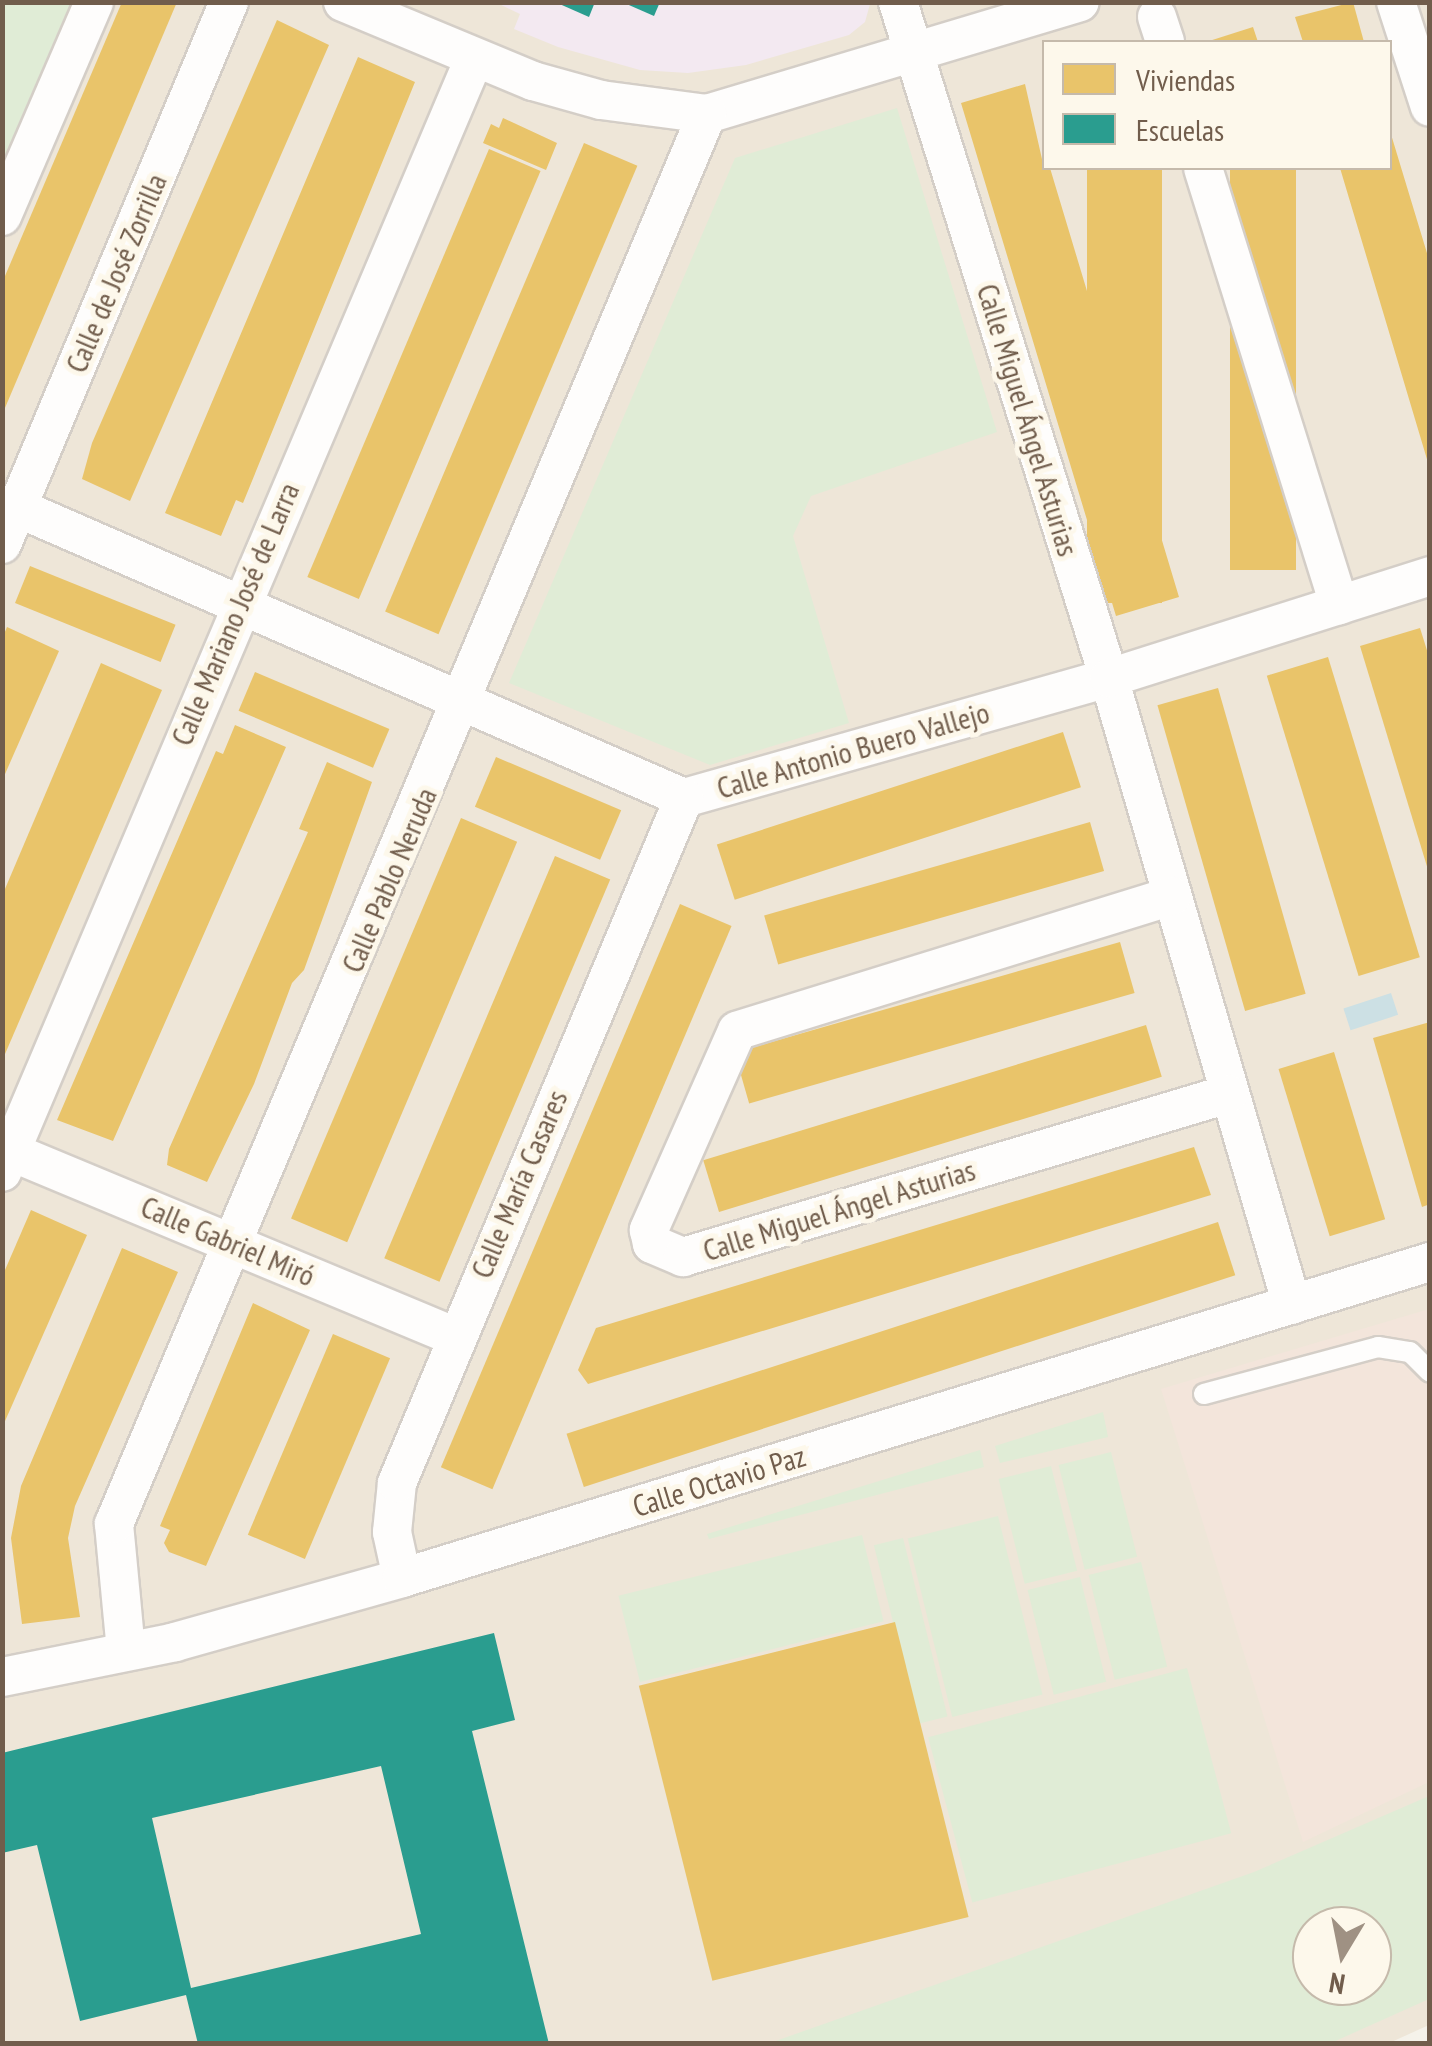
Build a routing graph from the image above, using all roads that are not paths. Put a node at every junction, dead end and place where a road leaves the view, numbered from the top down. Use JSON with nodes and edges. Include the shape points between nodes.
{"nodes":[{"id":1,"x":94,"y":2,"type":"edge"},
{"id":2,"x":229,"y":2,"type":"edge"},
{"id":3,"x":343,"y":2,"type":"edge"},
{"id":4,"x":898,"y":2,"type":"edge"},
{"id":5,"x":1080,"y":2,"type":"edge"},
{"id":6,"x":1396,"y":2,"type":"edge"},
{"id":7,"x":914,"y":54,"type":"junction"},
{"id":8,"x":474,"y":59,"type":"junction"},
{"id":9,"x":1430,"y":107,"type":"edge"},
{"id":10,"x":707,"y":114,"type":"junction"},
{"id":11,"x":1204,"y":170,"type":"edge"},
{"id":12,"x":2,"y":216,"type":"edge"},
{"id":13,"x":18,"y":508,"type":"junction"},
{"id":14,"x":2,"y":544,"type":"edge"},
{"id":15,"x":1430,"y":576,"type":"edge"},
{"id":16,"x":1339,"y":605,"type":"junction"},
{"id":17,"x":237,"y":606,"type":"junction"},
{"id":18,"x":1109,"y":678,"type":"junction"},
{"id":19,"x":464,"y":702,"type":"junction"},
{"id":20,"x":684,"y":798,"type":"junction"},
{"id":21,"x":1172,"y":896,"type":"junction"},
{"id":22,"x":1228,"y":1094,"type":"junction"},
{"id":23,"x":5,"y":1157,"type":"edge"},
{"id":24,"x":234,"y":1242,"type":"junction"},
{"id":25,"x":1430,"y":1262,"type":"edge"},
{"id":26,"x":1292,"y":1305,"type":"junction"},
{"id":27,"x":454,"y":1336,"type":"junction"},
{"id":28,"x":1430,"y":1372,"type":"edge"},
{"id":29,"x":1204,"y":1394,"type":"dead end"},
{"id":30,"x":402,"y":1578,"type":"junction"},
{"id":31,"x":126,"y":1651,"type":"junction"},
{"id":32,"x":2,"y":1677,"type":"edge"}],
"edges":[{"from":1,"to":12,"type":"street"},
{"from":2,"to":13,"type":"street","name":"Calle de José Zorrilla"},
{"from":3,"to":8,"type":"street"},
{"from":4,"to":7,"type":"street","name":"Calle Miguel Ángel Asturias"},
{"from":5,"to":7,"type":"street"},
{"from":6,"to":9,"type":"street"},
{"from":7,"to":10,"type":"street"},
{"from":7,"to":18,"type":"street","name":"Calle Miguel Ángel Asturias"},
{"from":8,"to":10,"type":"street","via":[[601,100]]},
{"from":8,"to":17,"type":"street","name":"Calle Mariano José de Larra"},
{"from":10,"to":19,"type":"street","name":"Calle Pablo Neruda"},
{"from":11,"to":16,"type":"street"},
{"from":13,"to":14,"type":"street","name":"Calle de José Zorrilla"},
{"from":13,"to":17,"type":"street","name":"Calle Antonio Buero Vallejo"},
{"from":15,"to":16,"type":"street","name":"Calle Antonio Buero Vallejo"},
{"from":16,"to":18,"type":"street","name":"Calle Antonio Buero Vallejo"},
{"from":17,"to":19,"type":"street","name":"Calle Antonio Buero Vallejo"},
{"from":17,"to":23,"type":"street","name":"Calle Mariano José de Larra"},
{"from":18,"to":20,"type":"street","name":"Calle Antonio Buero Vallejo"},
{"from":18,"to":21,"type":"street","name":"Calle Miguel Ángel Asturias"},
{"from":19,"to":20,"type":"street","name":"Calle Antonio Buero Vallejo"},
{"from":19,"to":24,"type":"street","name":"Calle Pablo Neruda"},
{"from":20,"to":27,"type":"street","name":"Calle María Casares"},
{"from":21,"to":22,"type":"street","name":"Calle Miguel Ángel Asturias"},
{"from":21,"to":22,"type":"street","name":"Calle Miguel Ángel Asturias","via":[[736,1031],[650,1230],[652,1244],[682,1257]]},
{"from":22,"to":26,"type":"street","name":"Calle Miguel Ángel Asturias"},
{"from":23,"to":24,"type":"street","name":"Calle Gabriel Miró"},
{"from":24,"to":27,"type":"street","name":"Calle Gabriel Miró"},
{"from":24,"to":31,"type":"street","name":"Calle Pablo Neruda","via":[[114,1524]]},
{"from":25,"to":26,"type":"street","name":"Calle Octavio Paz"},
{"from":26,"to":30,"type":"street","name":"Calle Octavio Paz"},
{"from":27,"to":30,"type":"street","name":"Calle María Casares","via":[[397,1483],[392,1532]]},
{"from":28,"to":29,"type":"lane","via":[[1410,1352],[1378,1347]]},
{"from":30,"to":31,"type":"street","name":"Calle Octavio Paz"},
{"from":31,"to":32,"type":"street","name":"Calle Octavio Paz"}]}
